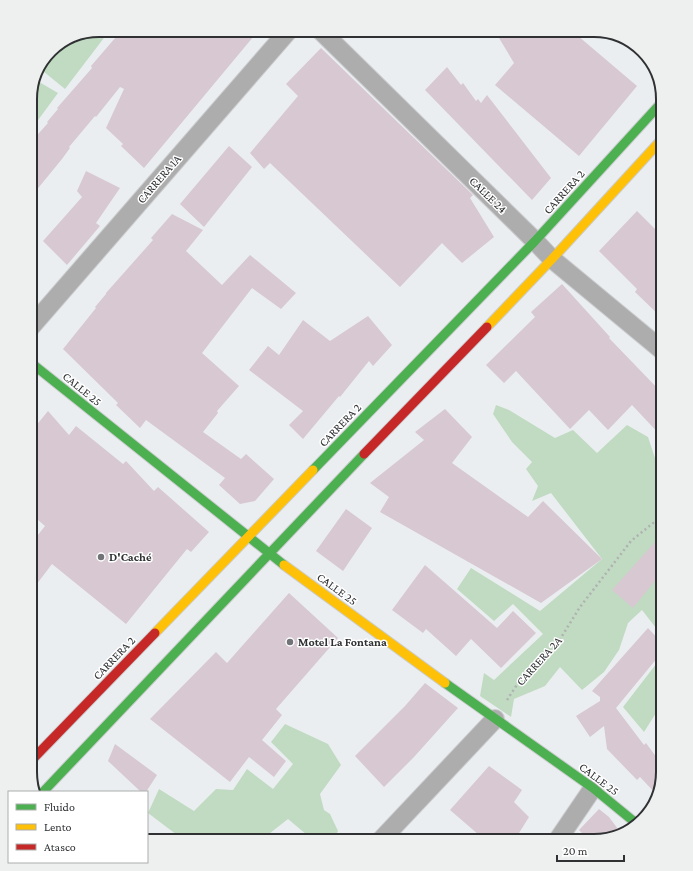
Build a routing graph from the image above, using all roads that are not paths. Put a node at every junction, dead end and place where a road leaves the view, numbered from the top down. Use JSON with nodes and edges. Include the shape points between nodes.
{"nodes":[{"id":1,"x":283,"y":37,"type":"edge"},
{"id":2,"x":327,"y":37,"type":"edge"},
{"id":3,"x":656,"y":110,"type":"edge"},
{"id":4,"x":656,"y":146,"type":"edge"},
{"id":5,"x":535,"y":241,"type":"junction"},
{"id":6,"x":552,"y":259,"type":"junction"},
{"id":7,"x":37,"y":320,"type":"edge"},
{"id":8,"x":656,"y":345,"type":"edge"},
{"id":9,"x":37,"y":368,"type":"edge"},
{"id":10,"x":248,"y":537,"type":"junction"},
{"id":11,"x":268,"y":554,"type":"junction"},
{"id":12,"x":495,"y":719,"type":"junction"},
{"id":13,"x":37,"y":755,"type":"edge"},
{"id":14,"x":593,"y":788,"type":"junction"},
{"id":15,"x":44,"y":791,"type":"edge"},
{"id":16,"x":633,"y":820,"type":"edge"},
{"id":17,"x":387,"y":834,"type":"edge"},
{"id":18,"x":562,"y":834,"type":"edge"}],
"edges":[{"from":1,"to":7,"type":"street","name":"CARRERA 1A"},
{"from":2,"to":5,"type":"street","name":"CALLE 24"},
{"from":3,"to":5,"type":"street","name":"CARRERA 2"},
{"from":4,"to":6,"type":"street"},
{"from":5,"to":6,"type":"street","name":"CALLE 24"},
{"from":5,"to":10,"type":"street","name":"CARRERA 2"},
{"from":6,"to":8,"type":"street","name":"CALLE 24"},
{"from":6,"to":11,"type":"street"},
{"from":9,"to":10,"type":"street","name":"CALLE 25"},
{"from":10,"to":11,"type":"street","name":"CALLE 25"},
{"from":10,"to":13,"type":"street","name":"CARRERA 2"},
{"from":11,"to":12,"type":"street","name":"CALLE 25"},
{"from":11,"to":15,"type":"street"},
{"from":12,"to":14,"type":"street","name":"CALLE 25"},
{"from":12,"to":17,"type":"street"},
{"from":14,"to":16,"type":"street","name":"CALLE 25"},
{"from":14,"to":18,"type":"street"}]}
